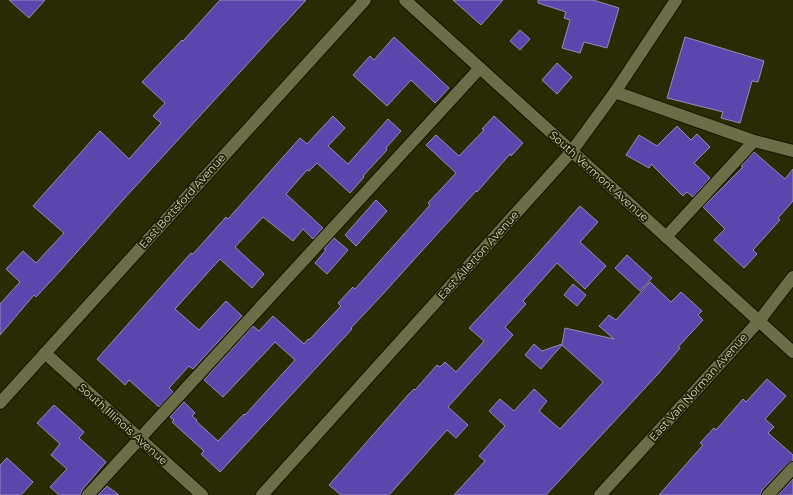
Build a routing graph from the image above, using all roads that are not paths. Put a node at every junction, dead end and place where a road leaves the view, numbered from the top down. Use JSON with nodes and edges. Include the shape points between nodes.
{"nodes":[{"id":1,"x":365,"y":0,"type":"edge"},
{"id":2,"x":405,"y":0,"type":"edge"},
{"id":3,"x":676,"y":0,"type":"edge"},
{"id":4,"x":480,"y":68,"type":"junction"},
{"id":5,"x":615,"y":92,"type":"junction"},
{"id":6,"x":754,"y":141,"type":"junction"},
{"id":7,"x":572,"y":151,"type":"junction"},
{"id":8,"x":793,"y":151,"type":"edge"},
{"id":9,"x":666,"y":237,"type":"junction"},
{"id":10,"x":793,"y":277,"type":"edge"},
{"id":11,"x":758,"y":320,"type":"junction"},
{"id":12,"x":793,"y":352,"type":"edge"},
{"id":13,"x":45,"y":353,"type":"junction"},
{"id":14,"x":0,"y":403,"type":"edge"},
{"id":15,"x":139,"y":439,"type":"junction"},
{"id":16,"x":793,"y":468,"type":"edge"},
{"id":17,"x":88,"y":495,"type":"edge"},
{"id":18,"x":202,"y":495,"type":"edge"},
{"id":19,"x":262,"y":495,"type":"edge"},
{"id":20,"x":600,"y":495,"type":"edge"},
{"id":21,"x":768,"y":495,"type":"edge"}],
"edges":[{"from":1,"to":13,"type":"street","name":"East Bottsford Avenue"},
{"from":2,"to":4,"type":"street","name":"South Vermont Avenue"},
{"from":3,"to":5,"type":"street","name":"East Allerton Avenue"},
{"from":4,"to":7,"type":"street","name":"South Vermont Avenue"},
{"from":4,"to":15,"type":"street"},
{"from":5,"to":6,"type":"street"},
{"from":5,"to":7,"type":"street","name":"East Allerton Avenue"},
{"from":6,"to":8,"type":"street"},
{"from":6,"to":9,"type":"street"},
{"from":7,"to":9,"type":"street","name":"South Vermont Avenue"},
{"from":7,"to":19,"type":"street","name":"East Allerton Avenue"},
{"from":9,"to":11,"type":"street","name":"South Vermont Avenue"},
{"from":10,"to":11,"type":"street","name":"East Van Norman Avenue"},
{"from":11,"to":12,"type":"street","name":"South Vermont Avenue"},
{"from":11,"to":20,"type":"street","name":"East Van Norman Avenue"},
{"from":13,"to":14,"type":"street","name":"East Bottsford Avenue"},
{"from":13,"to":15,"type":"street","name":"South Illinois Avenue"},
{"from":15,"to":17,"type":"street"},
{"from":15,"to":18,"type":"street","name":"South Illinois Avenue"},
{"from":16,"to":21,"type":"street"}]}
